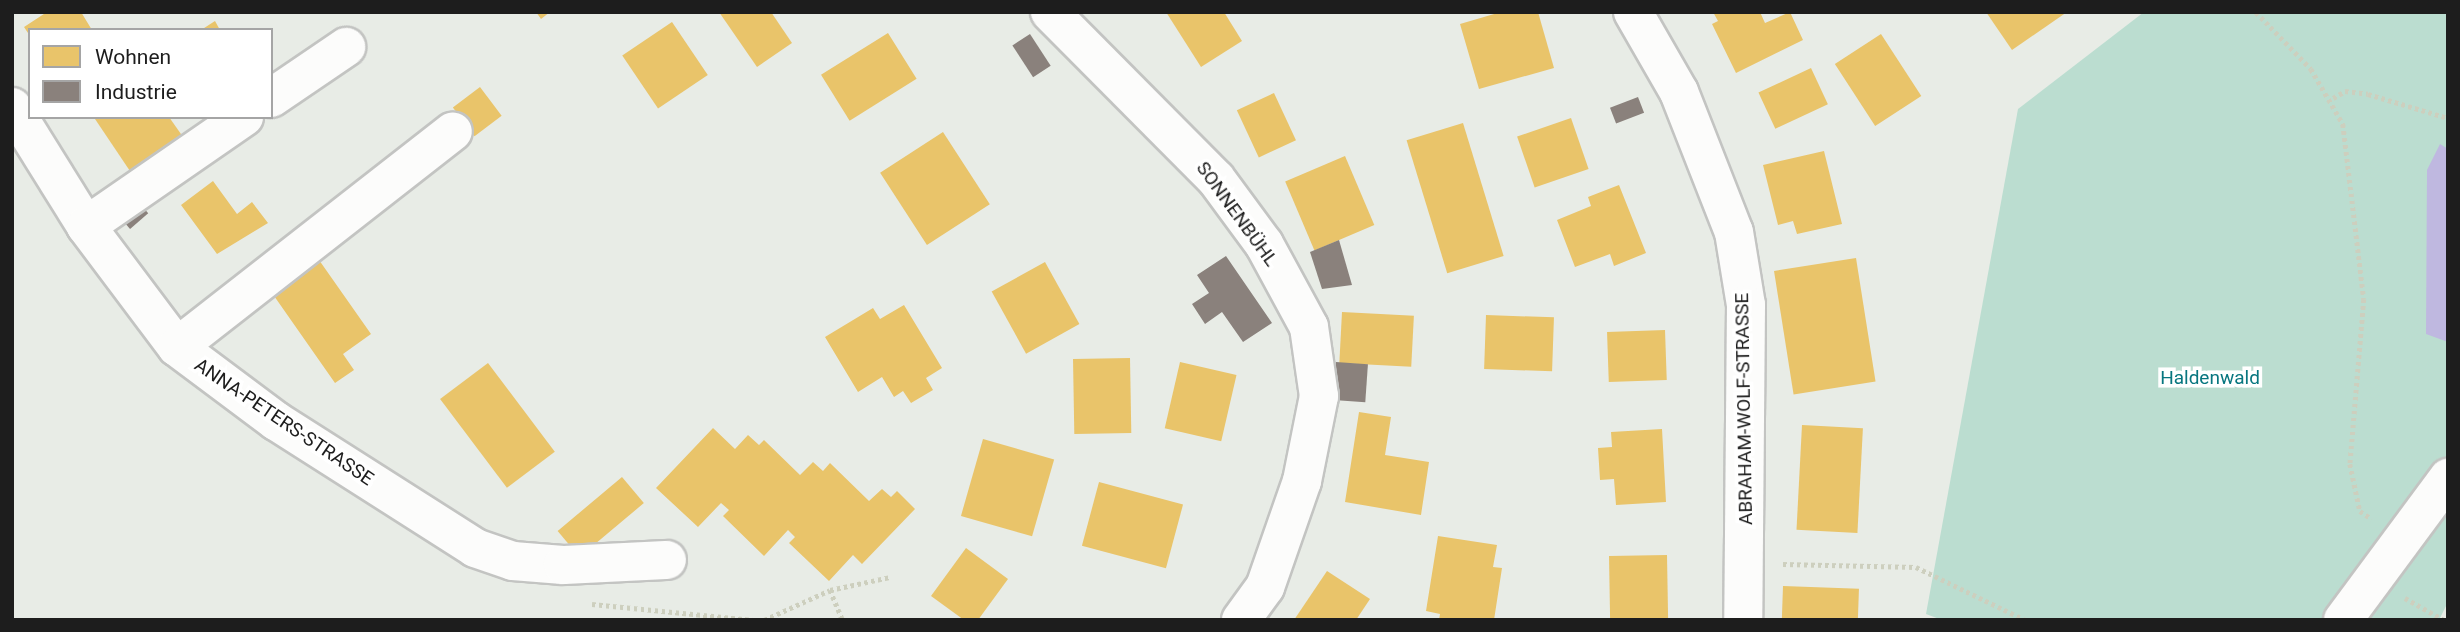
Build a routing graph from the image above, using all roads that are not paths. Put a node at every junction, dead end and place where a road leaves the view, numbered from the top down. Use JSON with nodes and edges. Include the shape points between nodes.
{"nodes":[{"id":1,"x":1050,"y":12,"type":"edge"},
{"id":2,"x":1633,"y":12,"type":"edge"},
{"id":3,"x":346,"y":47,"type":"dead end"},
{"id":4,"x":273,"y":97,"type":"edge"},
{"id":5,"x":12,"y":107,"type":"edge"},
{"id":6,"x":241,"y":119,"type":"edge"},
{"id":7,"x":453,"y":131,"type":"dead end"},
{"id":8,"x":86,"y":226,"type":"junction"},
{"id":9,"x":177,"y":347,"type":"junction"},
{"id":10,"x":2448,"y":478,"type":"edge"},
{"id":11,"x":667,"y":560,"type":"dead end"},
{"id":12,"x":1241,"y":620,"type":"edge"},
{"id":13,"x":1743,"y":620,"type":"edge"},
{"id":14,"x":2343,"y":620,"type":"edge"}],
"edges":[{"from":1,"to":12,"type":"street","name":"SONNENBÜHL","via":[[1216,179],[1264,244],[1309,327],[1319,396],[1302,481],[1265,587]]},
{"from":2,"to":13,"type":"street","name":"ABRAHAM-WOLF-STRASSE","via":[[1679,92],[1734,232],[1746,304]]},
{"from":3,"to":4,"type":"street"},
{"from":5,"to":8,"type":"street","name":"ANNA-PETERS-STRASSE"},
{"from":6,"to":8,"type":"street"},
{"from":7,"to":9,"type":"street"},
{"from":8,"to":9,"type":"street","name":"ANNA-PETERS-STRASSE"},
{"from":9,"to":11,"type":"street","name":"ANNA-PETERS-STRASSE","via":[[276,421],[475,548],[513,561],[563,565]]},
{"from":10,"to":14,"type":"street"}]}
